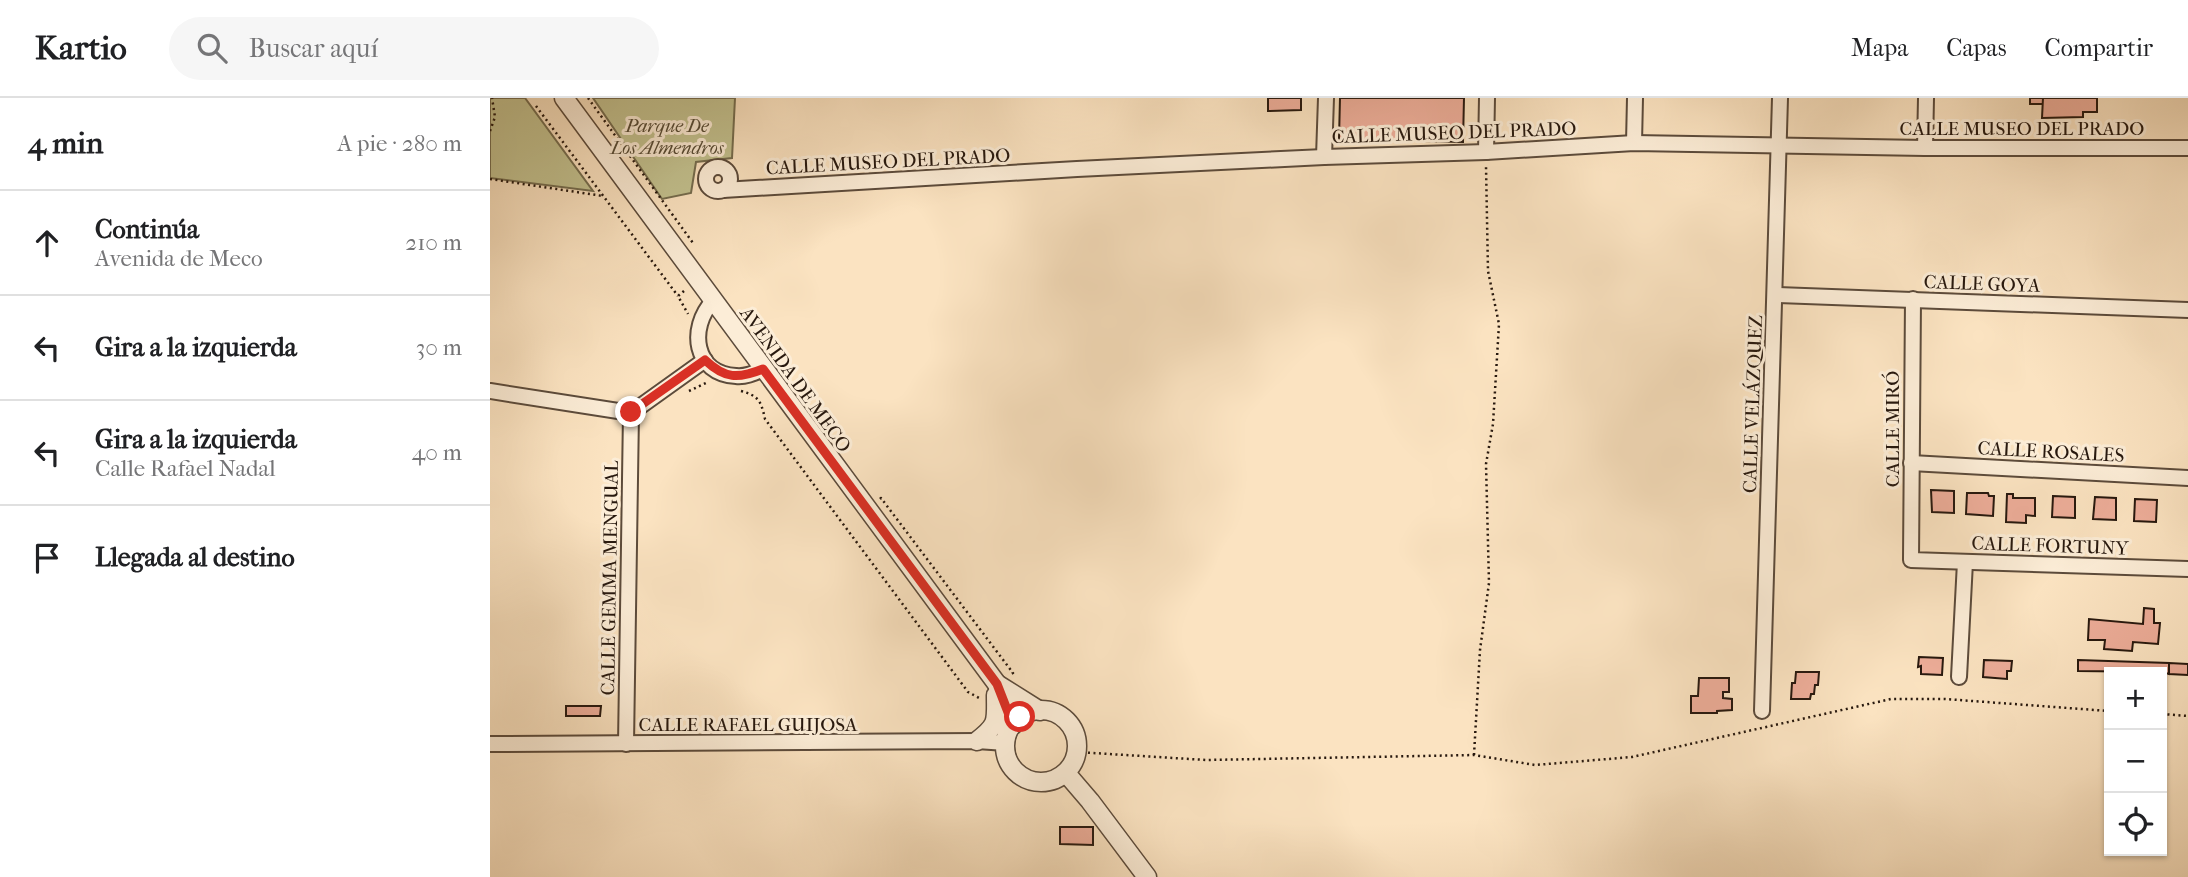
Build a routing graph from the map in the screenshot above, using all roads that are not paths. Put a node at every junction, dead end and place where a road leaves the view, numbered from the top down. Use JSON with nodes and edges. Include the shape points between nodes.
{"nodes":[{"id":1,"x":564,"y":98,"type":"edge"},
{"id":2,"x":1326,"y":98,"type":"edge"},
{"id":3,"x":1487,"y":98,"type":"edge"},
{"id":4,"x":1635,"y":98,"type":"edge"},
{"id":5,"x":1780,"y":98,"type":"edge"},
{"id":6,"x":1926,"y":98,"type":"edge"},
{"id":7,"x":1634,"y":143,"type":"junction"},
{"id":8,"x":1779,"y":145,"type":"junction"},
{"id":9,"x":1925,"y":148,"type":"junction"},
{"id":10,"x":2188,"y":148,"type":"edge"},
{"id":11,"x":1486,"y":152,"type":"junction"},
{"id":12,"x":1324,"y":157,"type":"junction"},
{"id":13,"x":723,"y":190,"type":"dead end"},
{"id":14,"x":1775,"y":295,"type":"junction"},
{"id":15,"x":1913,"y":299,"type":"junction"},
{"id":16,"x":713,"y":301,"type":"junction"},
{"id":17,"x":2188,"y":310,"type":"edge"},
{"id":18,"x":705,"y":360,"type":"junction"},
{"id":19,"x":763,"y":369,"type":"junction"},
{"id":20,"x":490,"y":391,"type":"edge"},
{"id":21,"x":631,"y":412,"type":"junction"},
{"id":22,"x":1911,"y":463,"type":"junction"},
{"id":23,"x":2188,"y":478,"type":"edge"},
{"id":24,"x":1911,"y":560,"type":"joint"},
{"id":25,"x":1965,"y":562,"type":"junction"},
{"id":26,"x":2188,"y":569,"type":"edge"},
{"id":27,"x":1959,"y":677,"type":"dead end"},
{"id":28,"x":1003,"y":680,"type":"junction"},
{"id":29,"x":1040,"y":711,"type":"junction"},
{"id":30,"x":1762,"y":711,"type":"dead end"},
{"id":31,"x":1013,"y":725,"type":"junction"},
{"id":32,"x":977,"y":741,"type":"junction"},
{"id":33,"x":1006,"y":743,"type":"junction"},
{"id":34,"x":490,"y":744,"type":"edge"},
{"id":35,"x":626,"y":744,"type":"junction"},
{"id":36,"x":1066,"y":773,"type":"junction"},
{"id":37,"x":1147,"y":877,"type":"edge"}],
"edges":[{"from":1,"to":16,"type":"street","name":"AVENIDA DE MECO"},
{"from":2,"to":12,"type":"street"},
{"from":3,"to":11,"type":"street"},
{"from":4,"to":7,"type":"street"},
{"from":5,"to":8,"type":"street","name":"CALLE VELÁZQUEZ"},
{"from":6,"to":9,"type":"street"},
{"from":7,"to":8,"type":"street","name":"CALLE MUSEO DEL PRADO"},
{"from":7,"to":11,"type":"street","name":"CALLE MUSEO DEL PRADO"},
{"from":8,"to":9,"type":"street","name":"CALLE MUSEO DEL PRADO"},
{"from":8,"to":14,"type":"street","name":"CALLE VELÁZQUEZ"},
{"from":9,"to":10,"type":"street","name":"CALLE MUSEO DEL PRADO"},
{"from":11,"to":12,"type":"street","name":"CALLE MUSEO DEL PRADO"},
{"from":12,"to":13,"type":"street","name":"CALLE MUSEO DEL PRADO"},
{"from":14,"to":15,"type":"street","name":"CALLE GOYA"},
{"from":14,"to":30,"type":"street","name":"CALLE VELÁZQUEZ"},
{"from":15,"to":17,"type":"street","name":"CALLE GOYA"},
{"from":15,"to":22,"type":"street","name":"CALLE MIRÓ"},
{"from":16,"to":18,"type":"street","via":[[698,324]]},
{"from":16,"to":19,"type":"street","name":"AVENIDA DE MECO"},
{"from":18,"to":19,"type":"street","via":[[726,375],[746,376]]},
{"from":18,"to":21,"type":"street"},
{"from":19,"to":28,"type":"street","name":"AVENIDA DE MECO"},
{"from":20,"to":21,"type":"street"},
{"from":21,"to":35,"type":"street","name":"CALLE GEMMA MENGUAL"},
{"from":22,"to":23,"type":"street","name":"CALLE ROSALES"},
{"from":22,"to":24,"type":"street","name":"CALLE MIRÓ"},
{"from":24,"to":25,"type":"street","name":"CALLE FORTUNY"},
{"from":25,"to":26,"type":"street","name":"CALLE FORTUNY"},
{"from":25,"to":27,"type":"street"},
{"from":28,"to":29,"type":"street","name":"AVENIDA DE MECO"},
{"from":28,"to":31,"type":"street","name":"AVENIDA DE MECO"},
{"from":28,"to":32,"type":"street","via":[[996,720]]},
{"from":29,"to":31,"type":"street","via":[[1030,712]]},
{"from":29,"to":36,"type":"street","via":[[1060,716],[1074,732],[1077,752]]},
{"from":31,"to":33,"type":"street"},
{"from":32,"to":33,"type":"street","name":"CALLE RAFAEL GUIJOSA"},
{"from":32,"to":35,"type":"street","name":"CALLE RAFAEL GUIJOSA"},
{"from":33,"to":36,"type":"street","via":[[1011,766],[1031,781],[1055,780]]},
{"from":34,"to":35,"type":"street","name":"CALLE RAFAEL GUIJOSA"},
{"from":36,"to":37,"type":"street"}]}
